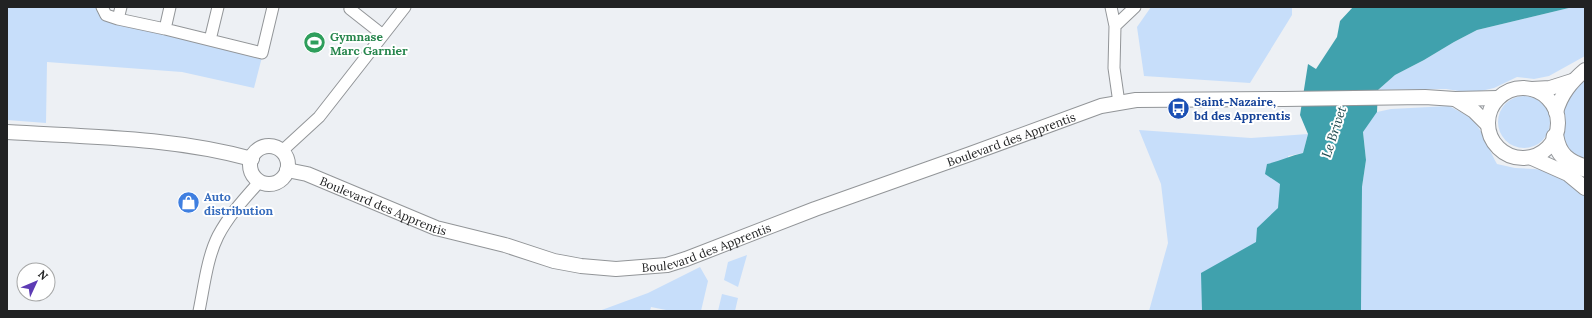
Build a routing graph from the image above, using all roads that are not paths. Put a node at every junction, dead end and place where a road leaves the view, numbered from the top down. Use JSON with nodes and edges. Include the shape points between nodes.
{"nodes":[{"id":1,"x":102,"y":7,"type":"edge"},
{"id":2,"x":121,"y":7,"type":"edge"},
{"id":3,"x":170,"y":7,"type":"edge"},
{"id":4,"x":218,"y":7,"type":"edge"},
{"id":5,"x":272,"y":7,"type":"edge"},
{"id":6,"x":351,"y":7,"type":"edge"},
{"id":7,"x":405,"y":7,"type":"edge"},
{"id":8,"x":1111,"y":7,"type":"edge"},
{"id":9,"x":1135,"y":7,"type":"edge"},
{"id":10,"x":118,"y":19,"type":"junction"},
{"id":11,"x":1114,"y":26,"type":"junction"},
{"id":12,"x":165,"y":29,"type":"junction"},
{"id":13,"x":383,"y":35,"type":"junction"},
{"id":14,"x":210,"y":40,"type":"junction"},
{"id":15,"x":1585,"y":70,"type":"edge"},
{"id":16,"x":1572,"y":81,"type":"junction"},
{"id":17,"x":1532,"y":89,"type":"junction"},
{"id":18,"x":1498,"y":98,"type":"junction"},
{"id":19,"x":1455,"y":99,"type":"junction"},
{"id":20,"x":1120,"y":103,"type":"junction"},
{"id":21,"x":1556,"y":112,"type":"junction"},
{"id":22,"x":1488,"y":125,"type":"junction"},
{"id":23,"x":7,"y":132,"type":"edge"},
{"id":24,"x":1555,"y":137,"type":"junction"},
{"id":25,"x":282,"y":151,"type":"junction"},
{"id":26,"x":252,"y":158,"type":"junction"},
{"id":27,"x":1532,"y":158,"type":"junction"},
{"id":28,"x":1585,"y":168,"type":"edge"},
{"id":29,"x":287,"y":170,"type":"junction"},
{"id":30,"x":260,"y":181,"type":"junction"},
{"id":31,"x":1585,"y":188,"type":"edge"},
{"id":32,"x":199,"y":311,"type":"edge"}],
"edges":[{"from":1,"to":10,"type":"street","via":[[106,14]]},
{"from":2,"to":10,"type":"street"},
{"from":3,"to":12,"type":"street"},
{"from":4,"to":14,"type":"street"},
{"from":5,"to":14,"type":"street","via":[[262,53]]},
{"from":6,"to":13,"type":"street","via":[[350,9]]},
{"from":7,"to":13,"type":"street"},
{"from":8,"to":11,"type":"street"},
{"from":9,"to":11,"type":"street"},
{"from":10,"to":12,"type":"street"},
{"from":11,"to":20,"type":"street","via":[[1114,68]]},
{"from":12,"to":14,"type":"street"},
{"from":13,"to":25,"type":"street","via":[[319,117]]},
{"from":15,"to":16,"type":"main road"},
{"from":16,"to":17,"type":"main road","via":[[1550,88]]},
{"from":16,"to":21,"type":"main road"},
{"from":17,"to":18,"type":"main road","via":[[1514,89]]},
{"from":17,"to":21,"type":"main road","via":[[1551,102]]},
{"from":18,"to":19,"type":"main road","name":"Boulevard des Apprentis"},
{"from":18,"to":22,"type":"main road","via":[[1488,115]]},
{"from":19,"to":20,"type":"main road","name":"Boulevard des Apprentis","via":[[1424,96],[1136,100]]},
{"from":19,"to":22,"type":"main road","via":[[1474,111]]},
{"from":20,"to":29,"type":"main road","name":"Boulevard des Apprentis","via":[[1086,111],[815,209],[686,259],[667,265],[639,268],[616,269],[554,261],[505,244],[436,228],[307,174]]},
{"from":21,"to":24,"type":"main road","via":[[1558,129]]},
{"from":22,"to":27,"type":"main road","via":[[1490,137],[1506,154],[1514,158]]},
{"from":23,"to":26,"type":"main road","via":[[113,136],[186,144]]},
{"from":24,"to":27,"type":"main road","via":[[1550,146]]},
{"from":24,"to":28,"type":"highway","via":[[1557,148],[1563,157]]},
{"from":25,"to":26,"type":"main road","via":[[265,146]]},
{"from":25,"to":29,"type":"main road","via":[[287,160]]},
{"from":26,"to":30,"type":"main road","via":[[252,171]]},
{"from":27,"to":31,"type":"main road","via":[[1568,174]]},
{"from":29,"to":30,"type":"main road","via":[[276,182]]},
{"from":30,"to":32,"type":"street","via":[[218,236],[210,258]]}]}
